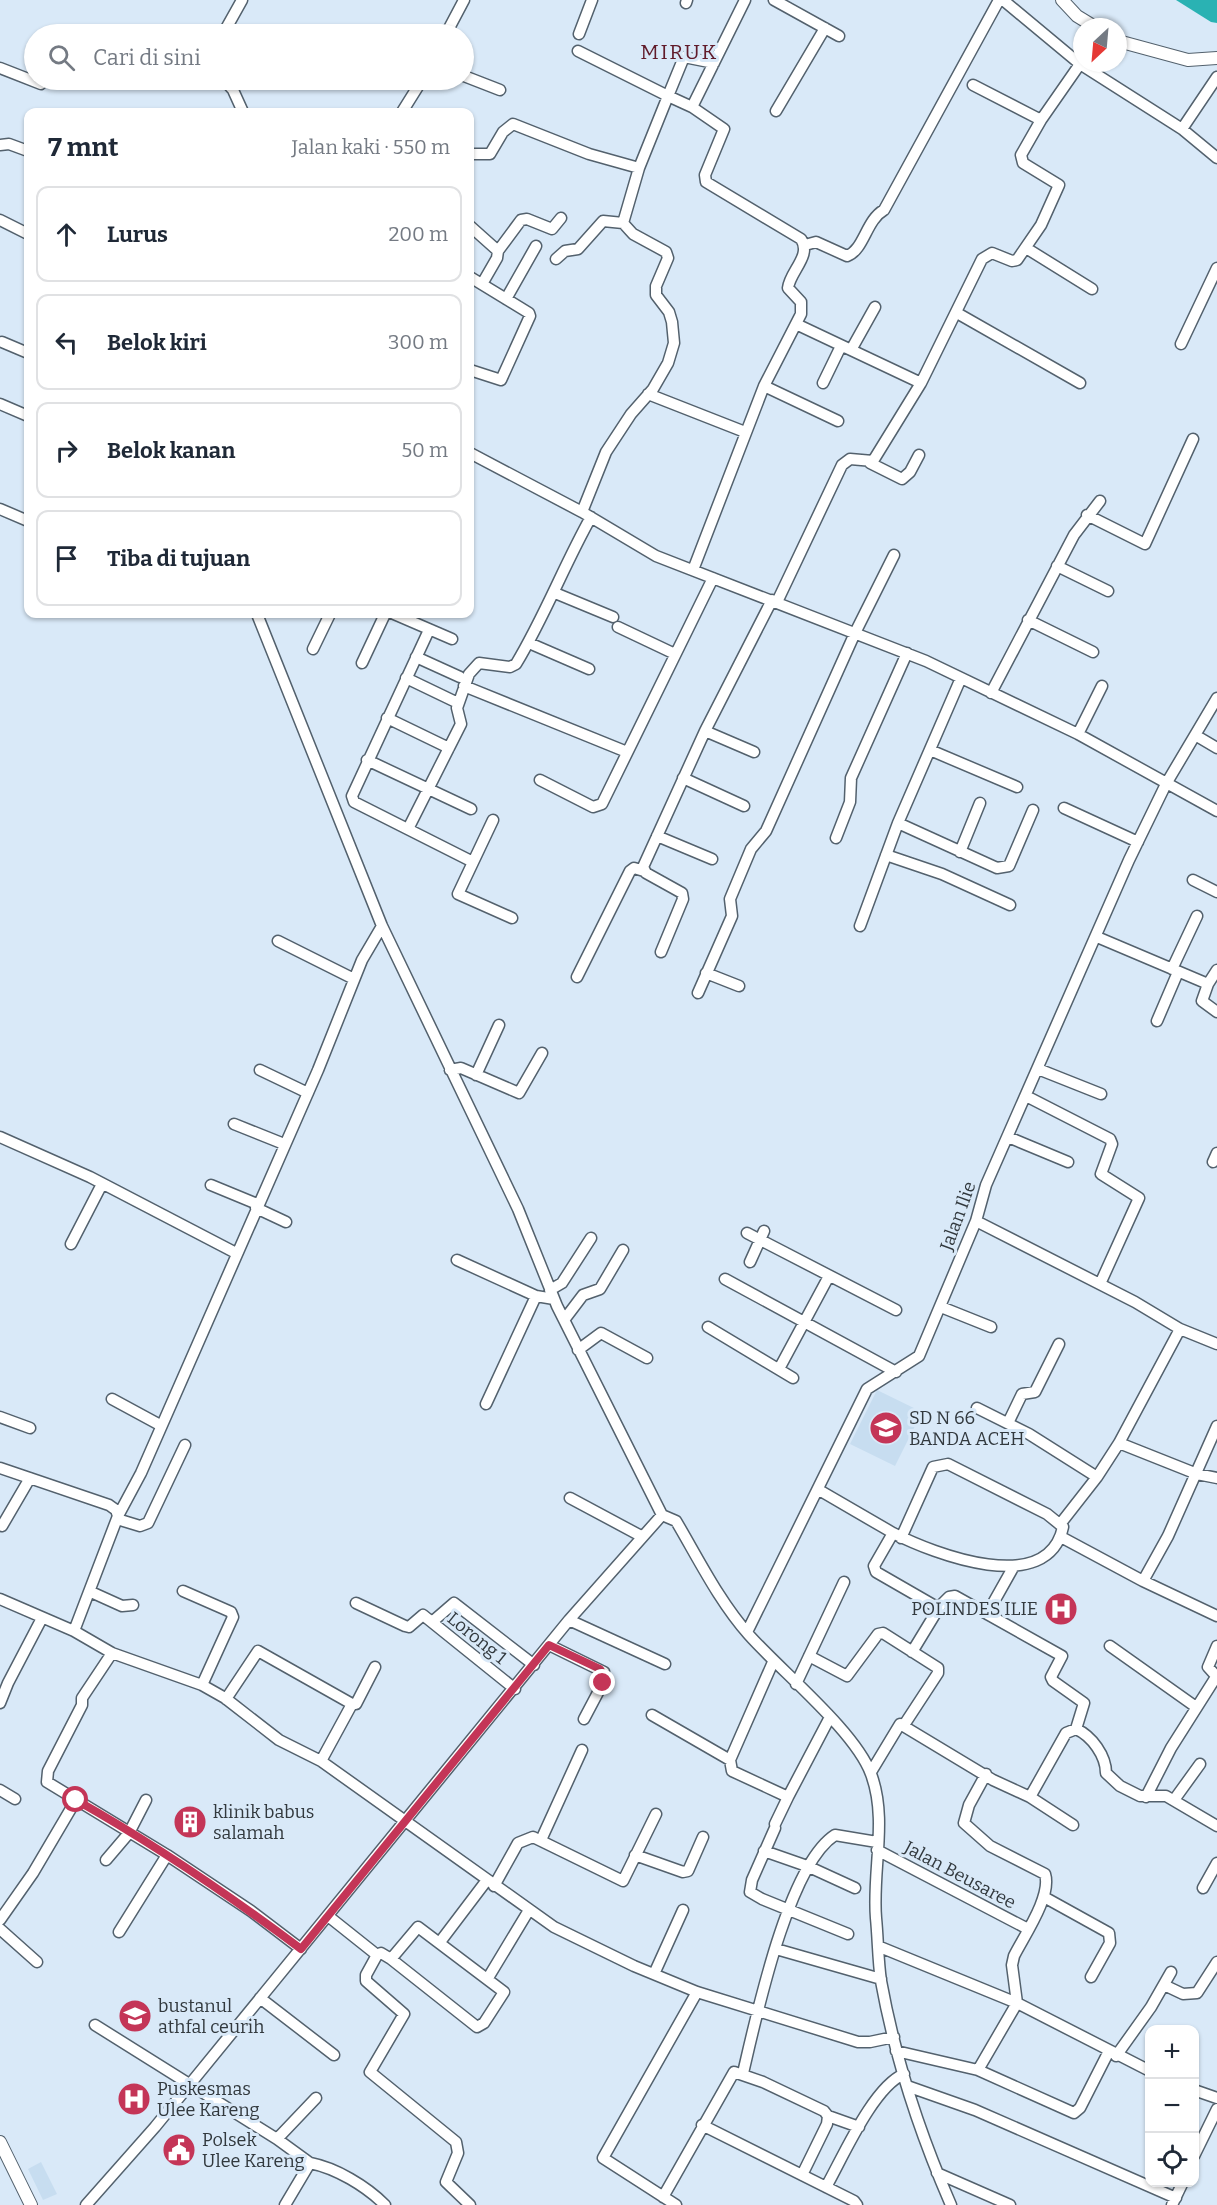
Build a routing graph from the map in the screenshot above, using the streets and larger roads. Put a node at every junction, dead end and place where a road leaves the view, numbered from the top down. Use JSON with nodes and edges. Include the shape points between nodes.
{"nodes":[{"id":1,"x":242,"y":0,"type":"edge"},
{"id":2,"x":464,"y":0,"type":"edge"},
{"id":3,"x":592,"y":0,"type":"edge"},
{"id":4,"x":745,"y":0,"type":"edge"},
{"id":5,"x":774,"y":0,"type":"edge"},
{"id":6,"x":1001,"y":0,"type":"edge"},
{"id":7,"x":1062,"y":0,"type":"edge"},
{"id":8,"x":1080,"y":18,"type":"edge"},
{"id":9,"x":229,"y":24,"type":"edge"},
{"id":10,"x":451,"y":24,"type":"edge"},
{"id":11,"x":825,"y":28,"type":"junction"},
{"id":12,"x":579,"y":34,"type":"dead end"},
{"id":13,"x":839,"y":36,"type":"dead end"},
{"id":14,"x":1127,"y":43,"type":"edge"},
{"id":15,"x":578,"y":51,"type":"dead end"},
{"id":16,"x":1073,"y":58,"type":"edge"},
{"id":17,"x":1217,"y":58,"type":"edge"},
{"id":18,"x":714,"y":63,"type":"junction"},
{"id":19,"x":0,"y":68,"type":"edge"},
{"id":20,"x":1074,"y":72,"type":"edge"},
{"id":21,"x":1093,"y":72,"type":"edge"},
{"id":22,"x":24,"y":77,"type":"edge"},
{"id":23,"x":1217,"y":77,"type":"edge"},
{"id":24,"x":474,"y":80,"type":"edge"},
{"id":25,"x":973,"y":85,"type":"dead end"},
{"id":26,"x":233,"y":90,"type":"edge"},
{"id":27,"x":416,"y":90,"type":"edge"},
{"id":28,"x":500,"y":90,"type":"dead end"},
{"id":29,"x":668,"y":96,"type":"junction"},
{"id":30,"x":692,"y":107,"type":"junction"},
{"id":31,"x":241,"y":108,"type":"edge"},
{"id":32,"x":404,"y":108,"type":"edge"},
{"id":33,"x":776,"y":111,"type":"dead end"},
{"id":34,"x":1041,"y":120,"type":"junction"},
{"id":35,"x":1182,"y":129,"type":"junction"},
{"id":36,"x":0,"y":145,"type":"edge"},
{"id":37,"x":24,"y":150,"type":"edge"},
{"id":38,"x":474,"y":154,"type":"edge"},
{"id":39,"x":1217,"y":158,"type":"edge"},
{"id":40,"x":639,"y":168,"type":"junction"},
{"id":41,"x":561,"y":218,"type":"dead end"},
{"id":42,"x":0,"y":220,"type":"edge"},
{"id":43,"x":623,"y":224,"type":"junction"},
{"id":44,"x":474,"y":230,"type":"edge"},
{"id":45,"x":24,"y":232,"type":"edge"},
{"id":46,"x":805,"y":245,"type":"junction"},
{"id":47,"x":536,"y":246,"type":"dead end"},
{"id":48,"x":1026,"y":248,"type":"junction"},
{"id":49,"x":498,"y":251,"type":"junction"},
{"id":50,"x":556,"y":259,"type":"dead end"},
{"id":51,"x":1217,"y":268,"type":"edge"},
{"id":52,"x":474,"y":279,"type":"edge"},
{"id":53,"x":482,"y":284,"type":"junction"},
{"id":54,"x":1092,"y":289,"type":"dead end"},
{"id":55,"x":506,"y":299,"type":"junction"},
{"id":56,"x":875,"y":307,"type":"dead end"},
{"id":57,"x":957,"y":313,"type":"junction"},
{"id":58,"x":796,"y":324,"type":"junction"},
{"id":59,"x":2,"y":342,"type":"dead end"},
{"id":60,"x":1181,"y":344,"type":"dead end"},
{"id":61,"x":846,"y":348,"type":"junction"},
{"id":62,"x":24,"y":351,"type":"edge"},
{"id":63,"x":474,"y":371,"type":"edge"},
{"id":64,"x":823,"y":382,"type":"dead end"},
{"id":65,"x":921,"y":383,"type":"junction"},
{"id":66,"x":1080,"y":383,"type":"dead end"},
{"id":67,"x":764,"y":386,"type":"junction"},
{"id":68,"x":648,"y":394,"type":"junction"},
{"id":69,"x":0,"y":404,"type":"edge"},
{"id":70,"x":24,"y":414,"type":"edge"},
{"id":71,"x":838,"y":421,"type":"dead end"},
{"id":72,"x":745,"y":432,"type":"junction"},
{"id":73,"x":1193,"y":438,"type":"dead end"},
{"id":74,"x":474,"y":455,"type":"edge"},
{"id":75,"x":919,"y":455,"type":"dead end"},
{"id":76,"x":870,"y":463,"type":"junction"},
{"id":77,"x":1100,"y":501,"type":"dead end"},
{"id":78,"x":0,"y":509,"type":"edge"},
{"id":79,"x":587,"y":514,"type":"junction"},
{"id":80,"x":1087,"y":515,"type":"junction"},
{"id":81,"x":24,"y":519,"type":"edge"},
{"id":82,"x":894,"y":555,"type":"dead end"},
{"id":83,"x":1057,"y":566,"type":"junction"},
{"id":84,"x":693,"y":570,"type":"junction"},
{"id":85,"x":713,"y":578,"type":"junction"},
{"id":86,"x":1108,"y":591,"type":"dead end"},
{"id":87,"x":555,"y":593,"type":"junction"},
{"id":88,"x":775,"y":601,"type":"junction"},
{"id":89,"x":259,"y":618,"type":"edge"},
{"id":90,"x":328,"y":618,"type":"edge"},
{"id":91,"x":383,"y":618,"type":"edge"},
{"id":92,"x":403,"y":618,"type":"edge"},
{"id":93,"x":1028,"y":620,"type":"junction"},
{"id":94,"x":429,"y":630,"type":"junction"},
{"id":95,"x":855,"y":633,"type":"junction"},
{"id":96,"x":452,"y":639,"type":"dead end"},
{"id":97,"x":529,"y":643,"type":"junction"},
{"id":98,"x":313,"y":649,"type":"dead end"},
{"id":99,"x":1093,"y":652,"type":"dead end"},
{"id":100,"x":907,"y":653,"type":"junction"},
{"id":101,"x":675,"y":654,"type":"junction"},
{"id":102,"x":416,"y":657,"type":"junction"},
{"id":103,"x":362,"y":663,"type":"dead end"},
{"id":104,"x":589,"y":669,"type":"dead end"},
{"id":105,"x":406,"y":678,"type":"junction"},
{"id":106,"x":961,"y":678,"type":"junction"},
{"id":107,"x":462,"y":682,"type":"junction"},
{"id":108,"x":1102,"y":686,"type":"dead end"},
{"id":109,"x":991,"y":693,"type":"junction"},
{"id":110,"x":1217,"y":698,"type":"edge"},
{"id":111,"x":458,"y":703,"type":"junction"},
{"id":112,"x":1212,"y":716,"type":"edge"},
{"id":113,"x":387,"y":718,"type":"junction"},
{"id":114,"x":705,"y":731,"type":"junction"},
{"id":115,"x":1078,"y":734,"type":"junction"},
{"id":116,"x":1195,"y":735,"type":"junction"},
{"id":117,"x":449,"y":748,"type":"junction"},
{"id":118,"x":1217,"y":748,"type":"edge"},
{"id":119,"x":930,"y":750,"type":"junction"},
{"id":120,"x":627,"y":752,"type":"junction"},
{"id":121,"x":754,"y":752,"type":"dead end"},
{"id":122,"x":367,"y":760,"type":"junction"},
{"id":123,"x":683,"y":778,"type":"junction"},
{"id":124,"x":540,"y":780,"type":"dead end"},
{"id":125,"x":1166,"y":784,"type":"junction"},
{"id":126,"x":1017,"y":787,"type":"dead end"},
{"id":127,"x":428,"y":789,"type":"junction"},
{"id":128,"x":980,"y":803,"type":"dead end"},
{"id":129,"x":744,"y":806,"type":"dead end"},
{"id":130,"x":1065,"y":808,"type":"dead end"},
{"id":131,"x":471,"y":809,"type":"dead end"},
{"id":132,"x":1033,"y":810,"type":"dead end"},
{"id":133,"x":1217,"y":811,"type":"edge"},
{"id":134,"x":493,"y":820,"type":"dead end"},
{"id":135,"x":898,"y":823,"type":"junction"},
{"id":136,"x":408,"y":829,"type":"junction"},
{"id":137,"x":657,"y":836,"type":"junction"},
{"id":138,"x":836,"y":838,"type":"dead end"},
{"id":139,"x":1138,"y":842,"type":"junction"},
{"id":140,"x":960,"y":852,"type":"junction"},
{"id":141,"x":886,"y":855,"type":"junction"},
{"id":142,"x":712,"y":859,"type":"dead end"},
{"id":143,"x":473,"y":862,"type":"junction"},
{"id":144,"x":644,"y":870,"type":"junction"},
{"id":145,"x":1193,"y":880,"type":"dead end"},
{"id":146,"x":1217,"y":892,"type":"edge"},
{"id":147,"x":1010,"y":905,"type":"dead end"},
{"id":148,"x":1197,"y":916,"type":"dead end"},
{"id":149,"x":512,"y":918,"type":"dead end"},
{"id":150,"x":860,"y":926,"type":"dead end"},
{"id":151,"x":382,"y":927,"type":"junction"},
{"id":152,"x":1097,"y":937,"type":"junction"},
{"id":153,"x":278,"y":941,"type":"dead end"},
{"id":154,"x":661,"y":952,"type":"dead end"},
{"id":155,"x":1175,"y":970,"type":"junction"},
{"id":156,"x":1217,"y":970,"type":"edge"},
{"id":157,"x":706,"y":973,"type":"junction"},
{"id":158,"x":577,"y":977,"type":"dead end"},
{"id":159,"x":354,"y":979,"type":"junction"},
{"id":160,"x":1208,"y":984,"type":"junction"},
{"id":161,"x":739,"y":986,"type":"dead end"},
{"id":162,"x":698,"y":993,"type":"dead end"},
{"id":163,"x":1217,"y":1012,"type":"edge"},
{"id":164,"x":1156,"y":1021,"type":"dead end"},
{"id":165,"x":499,"y":1025,"type":"dead end"},
{"id":166,"x":542,"y":1053,"type":"dead end"},
{"id":167,"x":1038,"y":1069,"type":"junction"},
{"id":168,"x":260,"y":1070,"type":"dead end"},
{"id":169,"x":450,"y":1070,"type":"junction"},
{"id":170,"x":476,"y":1075,"type":"junction"},
{"id":171,"x":308,"y":1093,"type":"junction"},
{"id":172,"x":1101,"y":1094,"type":"dead end"},
{"id":173,"x":1026,"y":1096,"type":"junction"},
{"id":174,"x":234,"y":1124,"type":"dead end"},
{"id":175,"x":0,"y":1137,"type":"edge"},
{"id":176,"x":1008,"y":1137,"type":"junction"},
{"id":177,"x":284,"y":1144,"type":"junction"},
{"id":178,"x":1068,"y":1162,"type":"dead end"},
{"id":179,"x":102,"y":1184,"type":"junction"},
{"id":180,"x":211,"y":1185,"type":"dead end"},
{"id":181,"x":256,"y":1206,"type":"junction"},
{"id":182,"x":976,"y":1221,"type":"junction"},
{"id":183,"x":286,"y":1222,"type":"dead end"},
{"id":184,"x":747,"y":1233,"type":"dead end"},
{"id":185,"x":762,"y":1236,"type":"junction"},
{"id":186,"x":591,"y":1238,"type":"dead end"},
{"id":187,"x":71,"y":1244,"type":"dead end"},
{"id":188,"x":623,"y":1250,"type":"dead end"},
{"id":189,"x":236,"y":1253,"type":"junction"},
{"id":190,"x":457,"y":1260,"type":"dead end"},
{"id":191,"x":750,"y":1262,"type":"dead end"},
{"id":192,"x":829,"y":1275,"type":"junction"},
{"id":193,"x":725,"y":1279,"type":"dead end"},
{"id":194,"x":1100,"y":1284,"type":"junction"},
{"id":195,"x":552,"y":1295,"type":"junction"},
{"id":196,"x":536,"y":1296,"type":"junction"},
{"id":197,"x":941,"y":1307,"type":"junction"},
{"id":198,"x":896,"y":1310,"type":"dead end"},
{"id":199,"x":564,"y":1320,"type":"junction"},
{"id":200,"x":805,"y":1325,"type":"junction"},
{"id":201,"x":708,"y":1327,"type":"dead end"},
{"id":202,"x":991,"y":1327,"type":"dead end"},
{"id":203,"x":1180,"y":1329,"type":"junction"},
{"id":204,"x":1059,"y":1344,"type":"dead end"},
{"id":205,"x":1217,"y":1344,"type":"edge"},
{"id":206,"x":578,"y":1350,"type":"junction"},
{"id":207,"x":647,"y":1358,"type":"dead end"},
{"id":208,"x":779,"y":1369,"type":"junction"},
{"id":209,"x":896,"y":1372,"type":"junction"},
{"id":210,"x":793,"y":1378,"type":"dead end"},
{"id":211,"x":111,"y":1399,"type":"dead end"},
{"id":212,"x":486,"y":1404,"type":"dead end"},
{"id":213,"x":977,"y":1408,"type":"dead end"},
{"id":214,"x":0,"y":1417,"type":"edge"},
{"id":215,"x":1008,"y":1424,"type":"junction"},
{"id":216,"x":160,"y":1425,"type":"junction"},
{"id":217,"x":1217,"y":1426,"type":"edge"},
{"id":218,"x":30,"y":1428,"type":"dead end"},
{"id":219,"x":1119,"y":1443,"type":"junction"},
{"id":220,"x":185,"y":1445,"type":"dead end"},
{"id":221,"x":0,"y":1468,"type":"edge"},
{"id":222,"x":1197,"y":1474,"type":"junction"},
{"id":223,"x":1097,"y":1477,"type":"junction"},
{"id":224,"x":30,"y":1478,"type":"junction"},
{"id":225,"x":1217,"y":1478,"type":"edge"},
{"id":226,"x":819,"y":1490,"type":"junction"},
{"id":227,"x":570,"y":1498,"type":"dead end"},
{"id":228,"x":662,"y":1515,"type":"junction"},
{"id":229,"x":117,"y":1518,"type":"junction"},
{"id":230,"x":1061,"y":1523,"type":"junction"},
{"id":231,"x":2,"y":1526,"type":"dead end"},
{"id":232,"x":641,"y":1536,"type":"junction"},
{"id":233,"x":897,"y":1536,"type":"junction"},
{"id":234,"x":1061,"y":1537,"type":"junction"},
{"id":235,"x":1014,"y":1566,"type":"junction"},
{"id":236,"x":1143,"y":1581,"type":"junction"},
{"id":237,"x":844,"y":1582,"type":"dead end"},
{"id":238,"x":183,"y":1591,"type":"dead end"},
{"id":239,"x":91,"y":1592,"type":"junction"},
{"id":240,"x":3,"y":1601,"type":"edge"},
{"id":241,"x":357,"y":1603,"type":"dead end"},
{"id":242,"x":133,"y":1605,"type":"dead end"},
{"id":243,"x":940,"y":1606,"type":"junction"},
{"id":244,"x":0,"y":1614,"type":"edge"},
{"id":245,"x":987,"y":1614,"type":"junction"},
{"id":246,"x":1217,"y":1616,"type":"edge"},
{"id":247,"x":42,"y":1618,"type":"junction"},
{"id":248,"x":569,"y":1620,"type":"junction"},
{"id":249,"x":432,"y":1622,"type":"junction"},
{"id":250,"x":74,"y":1631,"type":"junction"},
{"id":251,"x":747,"y":1632,"type":"junction"},
{"id":252,"x":549,"y":1645,"type":"junction"},
{"id":253,"x":1110,"y":1646,"type":"dead end"},
{"id":254,"x":1217,"y":1646,"type":"edge"},
{"id":255,"x":912,"y":1652,"type":"junction"},
{"id":256,"x":112,"y":1653,"type":"junction"},
{"id":257,"x":809,"y":1656,"type":"junction"},
{"id":258,"x":773,"y":1662,"type":"junction"},
{"id":259,"x":665,"y":1664,"type":"dead end"},
{"id":260,"x":534,"y":1665,"type":"junction"},
{"id":261,"x":375,"y":1667,"type":"dead end"},
{"id":262,"x":5,"y":1676,"type":"edge"},
{"id":263,"x":1216,"y":1677,"type":"edge"},
{"id":264,"x":796,"y":1684,"type":"junction"},
{"id":265,"x":202,"y":1685,"type":"junction"},
{"id":266,"x":514,"y":1689,"type":"junction"},
{"id":267,"x":226,"y":1700,"type":"junction"},
{"id":268,"x":0,"y":1703,"type":"edge"},
{"id":269,"x":352,"y":1704,"type":"junction"},
{"id":270,"x":1196,"y":1707,"type":"junction"},
{"id":271,"x":652,"y":1715,"type":"dead end"},
{"id":272,"x":830,"y":1717,"type":"junction"},
{"id":273,"x":584,"y":1719,"type":"dead end"},
{"id":274,"x":904,"y":1725,"type":"junction"},
{"id":275,"x":1076,"y":1730,"type":"junction"},
{"id":276,"x":582,"y":1750,"type":"dead end"},
{"id":277,"x":730,"y":1760,"type":"junction"},
{"id":278,"x":321,"y":1761,"type":"junction"},
{"id":279,"x":1200,"y":1764,"type":"dead end"},
{"id":280,"x":871,"y":1772,"type":"junction"},
{"id":281,"x":986,"y":1774,"type":"junction"},
{"id":282,"x":0,"y":1790,"type":"edge"},
{"id":283,"x":788,"y":1797,"type":"junction"},
{"id":284,"x":1030,"y":1797,"type":"junction"},
{"id":285,"x":1146,"y":1797,"type":"junction"},
{"id":286,"x":15,"y":1799,"type":"dead end"},
{"id":287,"x":76,"y":1800,"type":"junction"},
{"id":288,"x":146,"y":1800,"type":"dead end"},
{"id":289,"x":1174,"y":1800,"type":"junction"},
{"id":290,"x":656,"y":1814,"type":"dead end"},
{"id":291,"x":407,"y":1821,"type":"junction"},
{"id":292,"x":1072,"y":1825,"type":"dead end"},
{"id":293,"x":1217,"y":1826,"type":"edge"},
{"id":294,"x":129,"y":1833,"type":"junction"},
{"id":295,"x":703,"y":1837,"type":"dead end"},
{"id":296,"x":541,"y":1840,"type":"junction"},
{"id":297,"x":877,"y":1846,"type":"junction"},
{"id":298,"x":764,"y":1851,"type":"junction"},
{"id":299,"x":166,"y":1855,"type":"junction"},
{"id":300,"x":635,"y":1856,"type":"junction"},
{"id":301,"x":106,"y":1860,"type":"dead end"},
{"id":302,"x":1217,"y":1863,"type":"edge"},
{"id":303,"x":807,"y":1866,"type":"junction"},
{"id":304,"x":491,"y":1883,"type":"junction"},
{"id":305,"x":855,"y":1888,"type":"dead end"},
{"id":306,"x":1203,"y":1888,"type":"dead end"},
{"id":307,"x":1044,"y":1897,"type":"junction"},
{"id":308,"x":789,"y":1909,"type":"junction"},
{"id":309,"x":529,"y":1910,"type":"junction"},
{"id":310,"x":683,"y":1910,"type":"dead end"},
{"id":311,"x":328,"y":1916,"type":"junction"},
{"id":312,"x":0,"y":1920,"type":"edge"},
{"id":313,"x":0,"y":1929,"type":"edge"},
{"id":314,"x":1028,"y":1929,"type":"junction"},
{"id":315,"x":120,"y":1932,"type":"dead end"},
{"id":316,"x":848,"y":1934,"type":"dead end"},
{"id":317,"x":440,"y":1942,"type":"junction"},
{"id":318,"x":880,"y":1947,"type":"junction"},
{"id":319,"x":301,"y":1949,"type":"junction"},
{"id":320,"x":776,"y":1949,"type":"junction"},
{"id":321,"x":377,"y":1955,"type":"junction"},
{"id":322,"x":391,"y":1959,"type":"junction"},
{"id":323,"x":37,"y":1962,"type":"dead end"},
{"id":324,"x":1217,"y":1962,"type":"edge"},
{"id":325,"x":1172,"y":1971,"type":"dead end"},
{"id":326,"x":654,"y":1974,"type":"junction"},
{"id":327,"x":1091,"y":1977,"type":"dead end"},
{"id":328,"x":488,"y":1978,"type":"junction"},
{"id":329,"x":881,"y":1979,"type":"junction"},
{"id":330,"x":1164,"y":1985,"type":"junction"},
{"id":331,"x":697,"y":1992,"type":"junction"},
{"id":332,"x":260,"y":1998,"type":"junction"},
{"id":333,"x":1017,"y":2003,"type":"junction"},
{"id":334,"x":759,"y":2010,"type":"junction"},
{"id":335,"x":95,"y":2025,"type":"dead end"},
{"id":336,"x":894,"y":2037,"type":"junction"},
{"id":337,"x":896,"y":2051,"type":"junction"},
{"id":338,"x":1112,"y":2053,"type":"junction"},
{"id":339,"x":334,"y":2055,"type":"dead end"},
{"id":340,"x":1145,"y":2069,"type":"edge"},
{"id":341,"x":978,"y":2070,"type":"junction"},
{"id":342,"x":743,"y":2073,"type":"junction"},
{"id":343,"x":904,"y":2074,"type":"junction"},
{"id":344,"x":188,"y":2085,"type":"junction"},
{"id":345,"x":907,"y":2086,"type":"junction"},
{"id":346,"x":1199,"y":2092,"type":"edge"},
{"id":347,"x":316,"y":2098,"type":"dead end"},
{"id":348,"x":1217,"y":2098,"type":"edge"},
{"id":349,"x":1217,"y":2109,"type":"edge"},
{"id":350,"x":828,"y":2116,"type":"junction"},
{"id":351,"x":702,"y":2124,"type":"junction"},
{"id":352,"x":859,"y":2127,"type":"junction"},
{"id":353,"x":277,"y":2139,"type":"junction"},
{"id":354,"x":0,"y":2142,"type":"edge"},
{"id":355,"x":1199,"y":2147,"type":"edge"},
{"id":356,"x":0,"y":2160,"type":"edge"},
{"id":357,"x":309,"y":2163,"type":"junction"},
{"id":358,"x":937,"y":2173,"type":"junction"},
{"id":359,"x":802,"y":2175,"type":"junction"},
{"id":360,"x":826,"y":2187,"type":"junction"},
{"id":361,"x":1181,"y":2187,"type":"edge"},
{"id":362,"x":663,"y":2197,"type":"junction"},
{"id":363,"x":1174,"y":2201,"type":"edge"},
{"id":364,"x":22,"y":2205,"type":"edge"},
{"id":365,"x":31,"y":2205,"type":"edge"},
{"id":366,"x":86,"y":2205,"type":"edge"},
{"id":367,"x":285,"y":2205,"type":"edge"},
{"id":368,"x":385,"y":2205,"type":"edge"},
{"id":369,"x":470,"y":2205,"type":"edge"},
{"id":370,"x":676,"y":2205,"type":"edge"},
{"id":371,"x":857,"y":2205,"type":"edge"},
{"id":372,"x":951,"y":2205,"type":"edge"},
{"id":373,"x":1010,"y":2205,"type":"edge"}],
"edges":[{"from":1,"to":9,"type":"street"},
{"from":2,"to":10,"type":"street"},
{"from":3,"to":12,"type":"street"},
{"from":4,"to":18,"type":"street"},
{"from":5,"to":11,"type":"street"},
{"from":6,"to":16,"type":"street"},
{"from":6,"to":46,"type":"street","via":[[885,210],[874,216],[855,250],[847,256],[816,242]]},
{"from":7,"to":8,"type":"street"},
{"from":11,"to":13,"type":"street"},
{"from":11,"to":33,"type":"street"},
{"from":14,"to":17,"type":"street","via":[[1188,60]]},
{"from":15,"to":29,"type":"street"},
{"from":18,"to":29,"type":"street","via":[[684,57]]},
{"from":18,"to":30,"type":"street"},
{"from":19,"to":22,"type":"street"},
{"from":20,"to":34,"type":"street"},
{"from":21,"to":35,"type":"street"},
{"from":23,"to":35,"type":"street"},
{"from":24,"to":28,"type":"street"},
{"from":25,"to":34,"type":"street"},
{"from":26,"to":31,"type":"street"},
{"from":27,"to":32,"type":"street"},
{"from":29,"to":30,"type":"street"},
{"from":29,"to":40,"type":"street"},
{"from":30,"to":46,"type":"street","via":[[724,129],[705,175],[706,182]]},
{"from":34,"to":48,"type":"street","via":[[1023,149],[1021,160],[1056,181],[1059,189]]},
{"from":35,"to":39,"type":"street"},
{"from":36,"to":37,"type":"street"},
{"from":38,"to":40,"type":"street","via":[[490,154],[503,132],[513,124]]},
{"from":40,"to":43,"type":"street"},
{"from":41,"to":49,"type":"street","via":[[552,229],[524,219]]},
{"from":42,"to":45,"type":"street"},
{"from":43,"to":50,"type":"street","via":[[603,221],[578,249],[565,250]]},
{"from":43,"to":68,"type":"street","via":[[666,252],[668,258],[656,295],[669,312],[674,343],[668,363]]},
{"from":44,"to":49,"type":"street"},
{"from":46,"to":58,"type":"street","via":[[788,288],[803,307]]},
{"from":47,"to":55,"type":"street"},
{"from":48,"to":54,"type":"street"},
{"from":48,"to":57,"type":"street","via":[[1012,261],[992,253],[986,255]]},
{"from":49,"to":53,"type":"street"},
{"from":51,"to":60,"type":"street"},
{"from":52,"to":53,"type":"street"},
{"from":53,"to":55,"type":"street"},
{"from":55,"to":63,"type":"street","via":[[530,316],[504,377],[497,380]]},
{"from":56,"to":61,"type":"street"},
{"from":57,"to":65,"type":"street"},
{"from":57,"to":66,"type":"street"},
{"from":58,"to":61,"type":"street"},
{"from":58,"to":67,"type":"street"},
{"from":59,"to":62,"type":"street"},
{"from":61,"to":64,"type":"street"},
{"from":61,"to":65,"type":"street"},
{"from":65,"to":76,"type":"street"},
{"from":67,"to":71,"type":"street"},
{"from":67,"to":72,"type":"street"},
{"from":68,"to":72,"type":"street"},
{"from":68,"to":79,"type":"street","via":[[606,452]]},
{"from":69,"to":70,"type":"street"},
{"from":72,"to":84,"type":"street"},
{"from":73,"to":80,"type":"street","via":[[1145,544]]},
{"from":74,"to":79,"type":"street"},
{"from":75,"to":76,"type":"street","via":[[903,479]]},
{"from":76,"to":88,"type":"street","via":[[853,459],[842,465]]},
{"from":77,"to":80,"type":"street"},
{"from":78,"to":81,"type":"street"},
{"from":79,"to":84,"type":"street","via":[[656,556]]},
{"from":79,"to":87,"type":"street"},
{"from":80,"to":83,"type":"street"},
{"from":82,"to":95,"type":"street"},
{"from":83,"to":86,"type":"street"},
{"from":83,"to":93,"type":"street"},
{"from":84,"to":85,"type":"street"},
{"from":85,"to":88,"type":"street"},
{"from":85,"to":101,"type":"street"},
{"from":87,"to":97,"type":"street"},
{"from":87,"to":101,"type":"street"},
{"from":88,"to":95,"type":"street"},
{"from":88,"to":114,"type":"street"},
{"from":89,"to":151,"type":"street"},
{"from":90,"to":98,"type":"street"},
{"from":91,"to":103,"type":"street"},
{"from":92,"to":94,"type":"street"},
{"from":93,"to":99,"type":"street"},
{"from":93,"to":109,"type":"street"},
{"from":94,"to":96,"type":"street"},
{"from":94,"to":102,"type":"street"},
{"from":95,"to":100,"type":"street"},
{"from":95,"to":157,"type":"street","via":[[766,831],[751,849],[730,899],[732,916]]},
{"from":97,"to":104,"type":"street"},
{"from":97,"to":107,"type":"street","via":[[516,664],[510,667],[478,663]]},
{"from":100,"to":106,"type":"street"},
{"from":100,"to":138,"type":"street","via":[[851,778],[850,802]]},
{"from":101,"to":120,"type":"street"},
{"from":102,"to":105,"type":"street"},
{"from":102,"to":107,"type":"street"},
{"from":105,"to":111,"type":"street"},
{"from":105,"to":113,"type":"street"},
{"from":106,"to":109,"type":"street"},
{"from":106,"to":119,"type":"street"},
{"from":107,"to":111,"type":"street"},
{"from":107,"to":120,"type":"street"},
{"from":108,"to":115,"type":"street"},
{"from":109,"to":115,"type":"street"},
{"from":110,"to":112,"type":"street","name":"Jalan Ilie"},
{"from":111,"to":117,"type":"street","via":[[461,724]]},
{"from":112,"to":116,"type":"street","name":"Jalan Ilie"},
{"from":113,"to":117,"type":"street"},
{"from":113,"to":122,"type":"street"},
{"from":114,"to":121,"type":"street"},
{"from":114,"to":123,"type":"street"},
{"from":115,"to":125,"type":"street"},
{"from":116,"to":118,"type":"street"},
{"from":116,"to":125,"type":"street","name":"Jalan Ilie"},
{"from":117,"to":127,"type":"street"},
{"from":119,"to":126,"type":"street"},
{"from":119,"to":135,"type":"street"},
{"from":120,"to":124,"type":"street","via":[[602,804],[595,807]]},
{"from":122,"to":127,"type":"street"},
{"from":122,"to":136,"type":"street","via":[[353,789],[354,801]]},
{"from":123,"to":129,"type":"street"},
{"from":123,"to":137,"type":"street"},
{"from":125,"to":133,"type":"street"},
{"from":125,"to":139,"type":"street","name":"Jalan Ilie"},
{"from":127,"to":131,"type":"street"},
{"from":127,"to":136,"type":"street"},
{"from":128,"to":140,"type":"street"},
{"from":130,"to":139,"type":"street"},
{"from":132,"to":140,"type":"street","via":[[1008,866],[997,868]]},
{"from":134,"to":143,"type":"street"},
{"from":135,"to":140,"type":"street"},
{"from":135,"to":141,"type":"street"},
{"from":136,"to":143,"type":"street"},
{"from":137,"to":142,"type":"street"},
{"from":137,"to":144,"type":"street"},
{"from":139,"to":152,"type":"street","name":"Jalan Ilie"},
{"from":141,"to":147,"type":"street","via":[[942,874]]},
{"from":141,"to":150,"type":"street"},
{"from":143,"to":149,"type":"street","via":[[458,894]]},
{"from":144,"to":154,"type":"street","via":[[682,893]]},
{"from":144,"to":158,"type":"street","via":[[630,871]]},
{"from":145,"to":146,"type":"street"},
{"from":148,"to":155,"type":"street"},
{"from":151,"to":159,"type":"street"},
{"from":151,"to":169,"type":"street"},
{"from":152,"to":155,"type":"street"},
{"from":152,"to":167,"type":"street","name":"Jalan Ilie"},
{"from":153,"to":159,"type":"street"},
{"from":155,"to":160,"type":"street"},
{"from":155,"to":164,"type":"street"},
{"from":156,"to":160,"type":"street"},
{"from":157,"to":161,"type":"street"},
{"from":157,"to":162,"type":"street"},
{"from":159,"to":171,"type":"street"},
{"from":160,"to":163,"type":"street","via":[[1202,1001]]},
{"from":165,"to":170,"type":"street"},
{"from":166,"to":170,"type":"street","via":[[519,1093]]},
{"from":167,"to":172,"type":"street"},
{"from":167,"to":173,"type":"street","name":"Jalan Ilie"},
{"from":168,"to":171,"type":"street"},
{"from":169,"to":170,"type":"street","via":[[461,1068]]},
{"from":169,"to":195,"type":"street","via":[[518,1209]]},
{"from":171,"to":177,"type":"street"},
{"from":173,"to":176,"type":"street","name":"Jalan Ilie"},
{"from":173,"to":194,"type":"street","via":[[1110,1139],[1112,1144],[1101,1174],[1138,1198]]},
{"from":174,"to":177,"type":"street"},
{"from":175,"to":179,"type":"street"},
{"from":176,"to":178,"type":"street"},
{"from":176,"to":182,"type":"street","name":"Jalan Ilie","via":[[986,1185]]},
{"from":177,"to":181,"type":"street"},
{"from":179,"to":187,"type":"street"},
{"from":179,"to":189,"type":"street"},
{"from":180,"to":181,"type":"street"},
{"from":181,"to":183,"type":"street"},
{"from":181,"to":189,"type":"street"},
{"from":182,"to":194,"type":"street"},
{"from":182,"to":197,"type":"street","name":"Jalan Ilie"},
{"from":184,"to":185,"type":"street"},
{"from":185,"to":191,"type":"street"},
{"from":185,"to":192,"type":"street"},
{"from":186,"to":195,"type":"street"},
{"from":188,"to":199,"type":"street","via":[[600,1289],[583,1295]]},
{"from":189,"to":216,"type":"street"},
{"from":190,"to":196,"type":"street"},
{"from":192,"to":198,"type":"street"},
{"from":192,"to":200,"type":"street"},
{"from":193,"to":200,"type":"street"},
{"from":194,"to":203,"type":"street"},
{"from":195,"to":196,"type":"street"},
{"from":195,"to":199,"type":"street"},
{"from":196,"to":212,"type":"street"},
{"from":197,"to":202,"type":"street"},
{"from":197,"to":209,"type":"street","name":"Jalan Ilie","via":[[919,1356]]},
{"from":199,"to":206,"type":"street"},
{"from":200,"to":208,"type":"street"},
{"from":200,"to":209,"type":"street"},
{"from":201,"to":208,"type":"street"},
{"from":203,"to":205,"type":"street"},
{"from":203,"to":219,"type":"street"},
{"from":204,"to":215,"type":"street","via":[[1035,1392],[1022,1394]]},
{"from":206,"to":207,"type":"street","via":[[600,1333]]},
{"from":206,"to":228,"type":"street"},
{"from":208,"to":210,"type":"street"},
{"from":209,"to":226,"type":"street","name":"Jalan Ilie","via":[[867,1389]]},
{"from":211,"to":216,"type":"street"},
{"from":213,"to":215,"type":"street"},
{"from":214,"to":218,"type":"street"},
{"from":215,"to":223,"type":"street"},
{"from":216,"to":229,"type":"street"},
{"from":217,"to":222,"type":"street"},
{"from":219,"to":222,"type":"street"},
{"from":219,"to":223,"type":"street"},
{"from":220,"to":229,"type":"street","via":[[148,1523],[140,1526]]},
{"from":221,"to":224,"type":"street"},
{"from":222,"to":225,"type":"street"},
{"from":222,"to":236,"type":"street"},
{"from":223,"to":230,"type":"street"},
{"from":224,"to":229,"type":"street","via":[[108,1505],[116,1510]]},
{"from":224,"to":231,"type":"street"},
{"from":226,"to":233,"type":"street"},
{"from":226,"to":251,"type":"street","name":"Jalan Ilie"},
{"from":227,"to":232,"type":"street"},
{"from":228,"to":232,"type":"street"},
{"from":228,"to":251,"type":"street","via":[[676,1521],[722,1600]]},
{"from":229,"to":239,"type":"street"},
{"from":230,"to":233,"type":"street","via":[[948,1464],[941,1464],[933,1467]]},
{"from":230,"to":234,"type":"street"},
{"from":232,"to":248,"type":"street"},
{"from":233,"to":235,"type":"street","via":[[989,1565]]},
{"from":233,"to":243,"type":"street","via":[[877,1559],[874,1570]]},
{"from":234,"to":235,"type":"street","via":[[1044,1557]]},
{"from":234,"to":236,"type":"street"},
{"from":235,"to":245,"type":"street"},
{"from":236,"to":246,"type":"street"},
{"from":237,"to":257,"type":"street"},
{"from":238,"to":265,"type":"street","via":[[231,1612],[233,1617]]},
{"from":239,"to":242,"type":"street","via":[[122,1606]]},
{"from":239,"to":250,"type":"street"},
{"from":240,"to":244,"type":"street"},
{"from":240,"to":247,"type":"street"},
{"from":241,"to":249,"type":"street","name":"Lorong 1","via":[[405,1626],[423,1615]]},
{"from":243,"to":245,"type":"street","via":[[951,1595]]},
{"from":243,"to":255,"type":"street"},
{"from":245,"to":275,"type":"street","via":[[1062,1656],[1051,1677],[1084,1703]]},
{"from":247,"to":250,"type":"street"},
{"from":247,"to":262,"type":"street"},
{"from":248,"to":252,"type":"street"},
{"from":248,"to":259,"type":"street"},
{"from":249,"to":260,"type":"street","via":[[454,1603]]},
{"from":249,"to":266,"type":"street","name":"Lorong 1"},
{"from":250,"to":256,"type":"street"},
{"from":251,"to":258,"type":"street"},
{"from":252,"to":260,"type":"street"},
{"from":252,"to":273,"type":"street","via":[[604,1672],[603,1683]]},
{"from":253,"to":270,"type":"street"},
{"from":254,"to":263,"type":"street","via":[[1208,1667]]},
{"from":255,"to":257,"type":"street","via":[[883,1633],[878,1634],[847,1676]]},
{"from":255,"to":274,"type":"street","via":[[938,1668],[938,1673]]},
{"from":256,"to":265,"type":"street"},
{"from":256,"to":287,"type":"street","via":[[82,1698],[45,1778]]},
{"from":257,"to":264,"type":"street"},
{"from":258,"to":264,"type":"street"},
{"from":258,"to":277,"type":"street"},
{"from":260,"to":266,"type":"street"},
{"from":261,"to":269,"type":"street","via":[[356,1704]]},
{"from":262,"to":268,"type":"street"},
{"from":263,"to":270,"type":"street"},
{"from":264,"to":272,"type":"street"},
{"from":265,"to":267,"type":"street"},
{"from":266,"to":291,"type":"street"},
{"from":267,"to":269,"type":"street","via":[[258,1650]]},
{"from":267,"to":278,"type":"street","via":[[279,1740]]},
{"from":269,"to":278,"type":"street"},
{"from":270,"to":285,"type":"street"},
{"from":271,"to":277,"type":"street"},
{"from":272,"to":280,"type":"street"},
{"from":272,"to":283,"type":"street"},
{"from":274,"to":280,"type":"street","via":[[897,1726]]},
{"from":274,"to":281,"type":"street"},
{"from":275,"to":284,"type":"street","via":[[1066,1733]]},
{"from":275,"to":285,"type":"street","via":[[1102,1754],[1106,1773],[1112,1780]]},
{"from":276,"to":296,"type":"street"},
{"from":277,"to":283,"type":"street","via":[[732,1771]]},
{"from":278,"to":291,"type":"street"},
{"from":279,"to":289,"type":"street"},
{"from":280,"to":297,"type":"street","via":[[876,1791]]},
{"from":281,"to":284,"type":"street"},
{"from":281,"to":307,"type":"street","via":[[964,1823],[990,1846],[1045,1874]]},
{"from":282,"to":286,"type":"street"},
{"from":283,"to":298,"type":"street"},
{"from":284,"to":292,"type":"street"},
{"from":285,"to":289,"type":"street","via":[[1162,1795]]},
{"from":287,"to":294,"type":"street"},
{"from":287,"to":312,"type":"street"},
{"from":288,"to":294,"type":"street"},
{"from":289,"to":293,"type":"street"},
{"from":290,"to":300,"type":"street"},
{"from":291,"to":304,"type":"street"},
{"from":291,"to":311,"type":"street"},
{"from":294,"to":299,"type":"street"},
{"from":294,"to":301,"type":"street"},
{"from":295,"to":300,"type":"street","via":[[688,1871]]},
{"from":296,"to":300,"type":"street","via":[[623,1881]]},
{"from":296,"to":304,"type":"street","via":[[530,1837],[518,1843]]},
{"from":297,"to":303,"type":"street","name":"Jalan Beusaree","via":[[835,1835]]},
{"from":297,"to":314,"type":"street","name":"Jalan Beusaree"},
{"from":297,"to":318,"type":"street","via":[[874,1898]]},
{"from":298,"to":303,"type":"street"},
{"from":298,"to":308,"type":"street","via":[[750,1892]]},
{"from":299,"to":315,"type":"street"},
{"from":299,"to":319,"type":"street"},
{"from":302,"to":306,"type":"street"},
{"from":303,"to":305,"type":"street"},
{"from":303,"to":308,"type":"street"},
{"from":304,"to":309,"type":"street"},
{"from":304,"to":317,"type":"street"},
{"from":307,"to":314,"type":"street"},
{"from":307,"to":327,"type":"street","via":[[1109,1933],[1110,1943]]},
{"from":308,"to":316,"type":"street"},
{"from":308,"to":320,"type":"street"},
{"from":309,"to":326,"type":"street","via":[[554,1927]]},
{"from":309,"to":328,"type":"street"},
{"from":310,"to":326,"type":"street"},
{"from":311,"to":319,"type":"street"},
{"from":311,"to":321,"type":"street"},
{"from":313,"to":323,"type":"street"},
{"from":314,"to":333,"type":"street","via":[[1012,1965]]},
{"from":317,"to":322,"type":"street","via":[[418,1927]]},
{"from":317,"to":328,"type":"street"},
{"from":318,"to":329,"type":"street"},
{"from":318,"to":333,"type":"street"},
{"from":319,"to":332,"type":"street"},
{"from":320,"to":329,"type":"street"},
{"from":320,"to":334,"type":"street"},
{"from":321,"to":322,"type":"street","via":[[381,1953]]},
{"from":321,"to":369,"type":"street","via":[[366,1982],[404,2014],[370,2072],[456,2142],[458,2153],[446,2182]]},
{"from":322,"to":328,"type":"street","via":[[479,2027],[504,1992]]},
{"from":324,"to":330,"type":"street","via":[[1197,1993],[1183,1994]]},
{"from":325,"to":330,"type":"street"},
{"from":326,"to":331,"type":"street"},
{"from":329,"to":336,"type":"street"},
{"from":330,"to":338,"type":"street","via":[[1151,2007]]},
{"from":331,"to":334,"type":"street"},
{"from":331,"to":362,"type":"street","via":[[603,2158]]},
{"from":332,"to":339,"type":"street"},
{"from":332,"to":344,"type":"street"},
{"from":333,"to":338,"type":"street"},
{"from":333,"to":341,"type":"street"},
{"from":334,"to":336,"type":"street","via":[[858,2042]]},
{"from":334,"to":342,"type":"street"},
{"from":335,"to":344,"type":"street"},
{"from":336,"to":337,"type":"street"},
{"from":337,"to":341,"type":"street"},
{"from":337,"to":343,"type":"street"},
{"from":338,"to":340,"type":"street"},
{"from":338,"to":341,"type":"street","via":[[1074,2113]]},
{"from":342,"to":350,"type":"street"},
{"from":342,"to":351,"type":"street","via":[[730,2075]]},
{"from":343,"to":345,"type":"street"},
{"from":343,"to":352,"type":"street","via":[[884,2086]]},
{"from":344,"to":353,"type":"street"},
{"from":344,"to":366,"type":"street"},
{"from":345,"to":358,"type":"street"},
{"from":345,"to":363,"type":"street","via":[[975,2109]]},
{"from":346,"to":348,"type":"street"},
{"from":347,"to":353,"type":"street"},
{"from":349,"to":355,"type":"street"},
{"from":350,"to":352,"type":"street"},
{"from":350,"to":359,"type":"street"},
{"from":351,"to":359,"type":"street"},
{"from":351,"to":362,"type":"street"},
{"from":352,"to":360,"type":"street"},
{"from":353,"to":357,"type":"street"},
{"from":354,"to":365,"type":"street"},
{"from":356,"to":364,"type":"street"},
{"from":357,"to":367,"type":"street"},
{"from":357,"to":368,"type":"street","via":[[341,2175]]},
{"from":358,"to":372,"type":"street"},
{"from":358,"to":373,"type":"street"},
{"from":359,"to":360,"type":"street"},
{"from":360,"to":371,"type":"street"},
{"from":361,"to":363,"type":"street"},
{"from":362,"to":370,"type":"street"}]}
